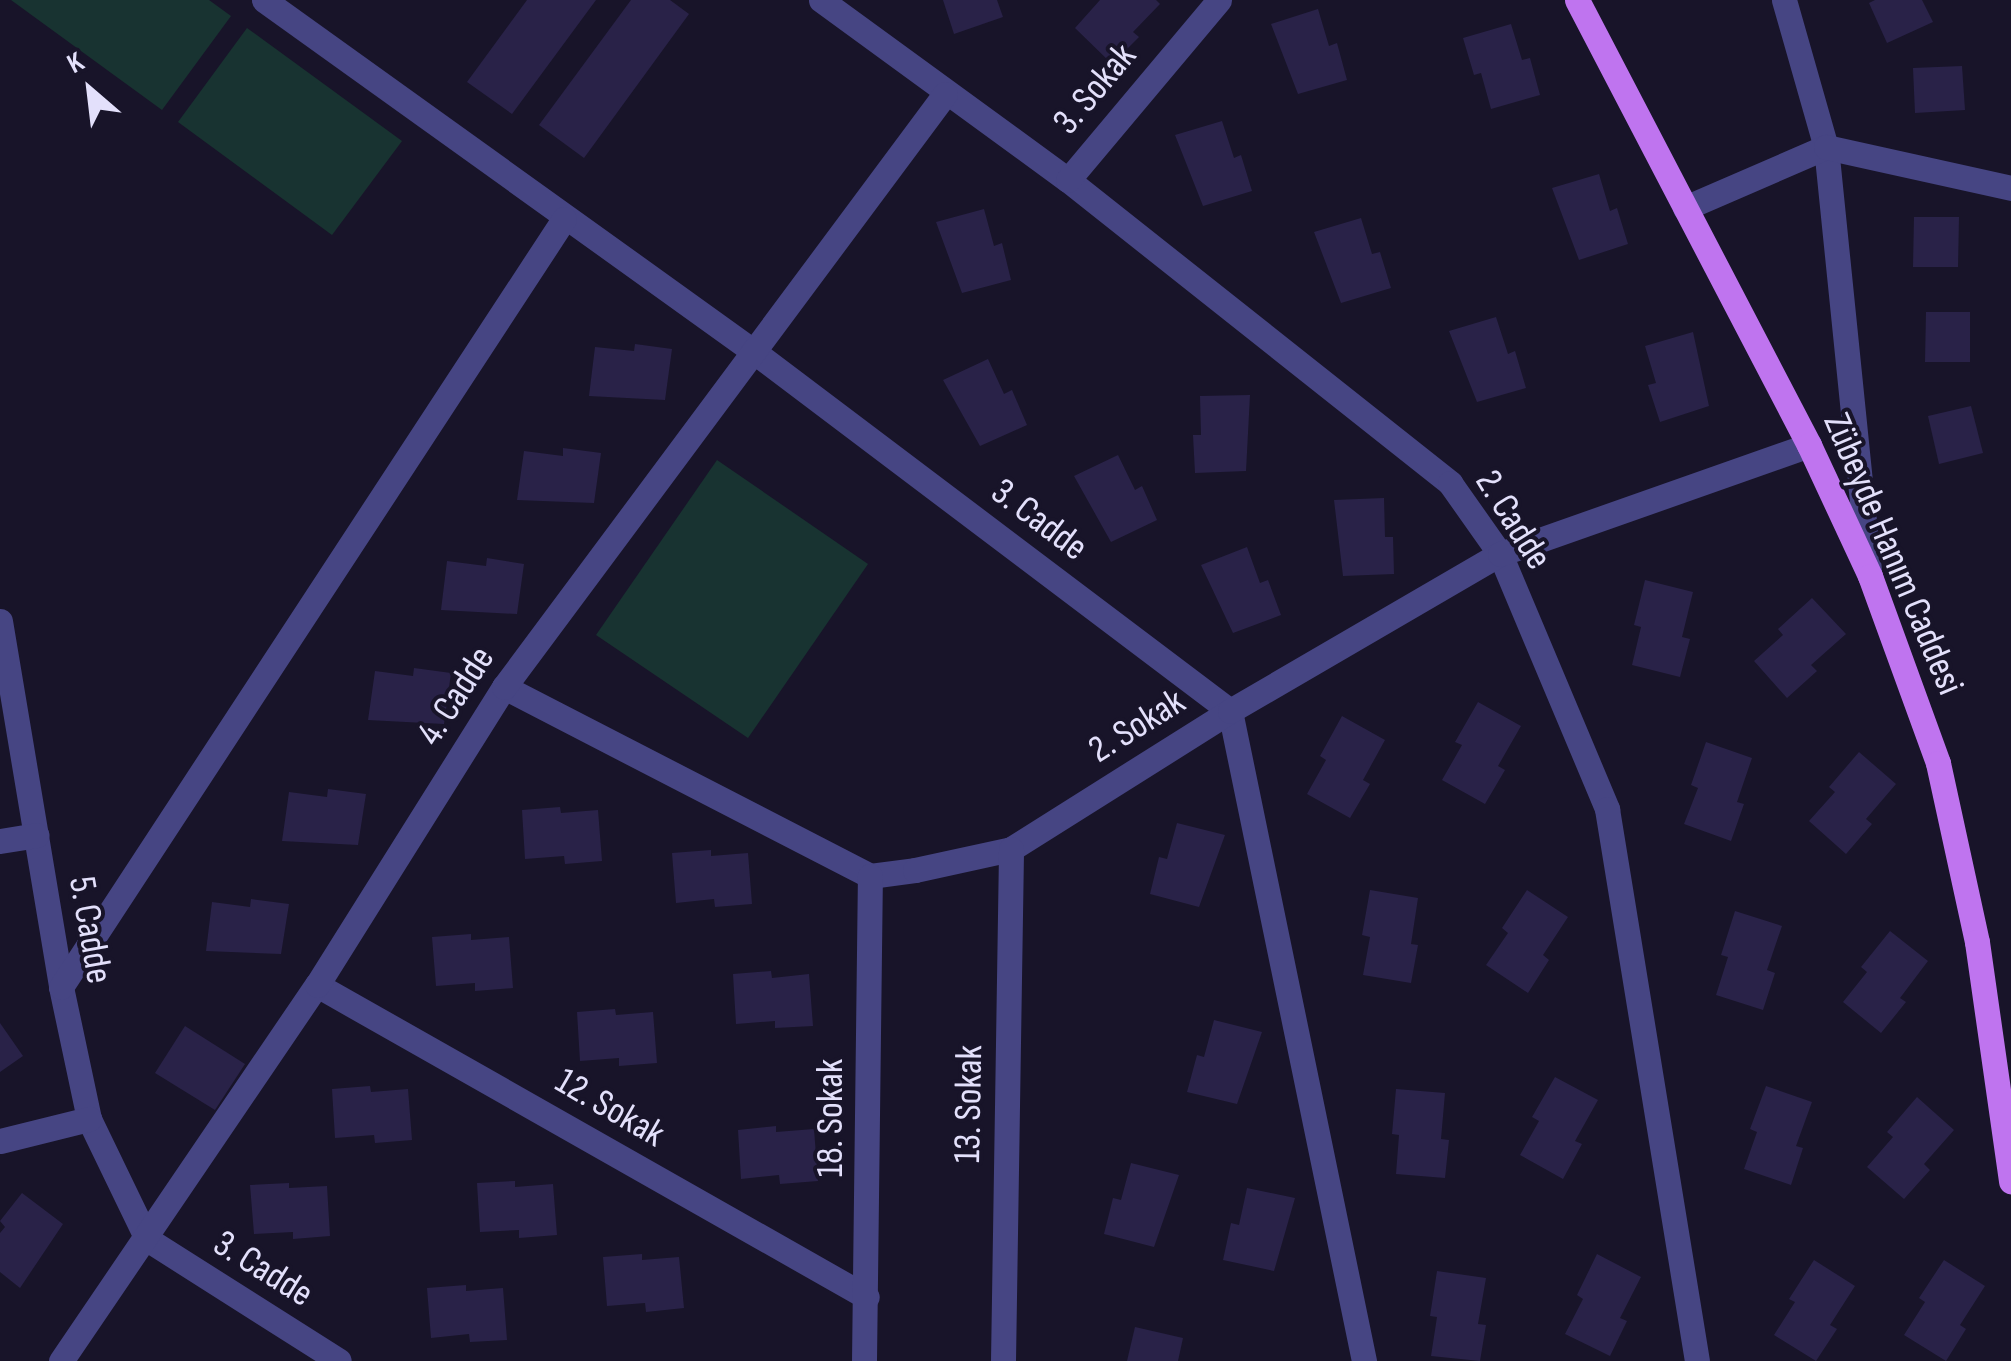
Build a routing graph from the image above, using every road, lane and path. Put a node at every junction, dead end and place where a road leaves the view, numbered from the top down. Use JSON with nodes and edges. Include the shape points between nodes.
{"nodes":[{"id":1,"x":264,"y":0,"type":"edge"},
{"id":2,"x":821,"y":0,"type":"edge"},
{"id":3,"x":1219,"y":0,"type":"edge"},
{"id":4,"x":1784,"y":0,"type":"edge"},
{"id":5,"x":1582,"y":2,"type":"edge"},
{"id":6,"x":945,"y":94,"type":"junction"},
{"id":7,"x":1826,"y":147,"type":"junction"},
{"id":8,"x":1068,"y":180,"type":"junction"},
{"id":9,"x":2011,"y":188,"type":"edge"},
{"id":10,"x":1685,"y":208,"type":"junction"},
{"id":11,"x":564,"y":219,"type":"junction"},
{"id":12,"x":752,"y":351,"type":"junction"},
{"id":13,"x":1809,"y":445,"type":"junction"},
{"id":14,"x":1500,"y":554,"type":"junction"},
{"id":15,"x":1870,"y":576,"type":"junction"},
{"id":16,"x":0,"y":621,"type":"edge"},
{"id":17,"x":504,"y":687,"type":"junction"},
{"id":18,"x":1230,"y":712,"type":"junction"},
{"id":19,"x":37,"y":835,"type":"junction"},
{"id":20,"x":0,"y":841,"type":"edge"},
{"id":21,"x":1011,"y":849,"type":"junction"},
{"id":22,"x":870,"y":876,"type":"junction"},
{"id":23,"x":317,"y":985,"type":"junction"},
{"id":24,"x":61,"y":987,"type":"junction"},
{"id":25,"x":89,"y":1119,"type":"junction"},
{"id":26,"x":0,"y":1142,"type":"edge"},
{"id":27,"x":2011,"y":1182,"type":"edge"},
{"id":28,"x":147,"y":1239,"type":"junction"},
{"id":29,"x":867,"y":1297,"type":"junction"},
{"id":30,"x":61,"y":1361,"type":"edge"},
{"id":31,"x":339,"y":1361,"type":"edge"},
{"id":32,"x":864,"y":1361,"type":"edge"},
{"id":33,"x":1002,"y":1361,"type":"edge"},
{"id":34,"x":1364,"y":1361,"type":"edge"},
{"id":35,"x":1697,"y":1361,"type":"edge"}],
"edges":[{"from":1,"to":11,"type":"street","name":"3. Cadde"},
{"from":2,"to":6,"type":"street","name":"2. Cadde"},
{"from":3,"to":8,"type":"street","name":"3. Sokak"},
{"from":4,"to":7,"type":"street"},
{"from":5,"to":10,"type":"main road","name":"Zübeyde Hanım Caddesi"},
{"from":6,"to":8,"type":"street","name":"2. Cadde"},
{"from":6,"to":12,"type":"street","name":"4. Cadde"},
{"from":7,"to":9,"type":"street"},
{"from":7,"to":10,"type":"street"},
{"from":7,"to":15,"type":"street"},
{"from":8,"to":14,"type":"street","name":"2. Cadde","via":[[1450,482]]},
{"from":10,"to":13,"type":"main road","name":"Zübeyde Hanım Caddesi"},
{"from":11,"to":12,"type":"street","name":"3. Cadde"},
{"from":11,"to":24,"type":"street"},
{"from":12,"to":17,"type":"street","name":"4. Cadde"},
{"from":12,"to":18,"type":"street","name":"3. Cadde"},
{"from":13,"to":14,"type":"street","name":"2. Sokak"},
{"from":13,"to":15,"type":"main road","name":"Zübeyde Hanım Caddesi"},
{"from":14,"to":18,"type":"street","name":"2. Sokak"},
{"from":14,"to":35,"type":"street","name":"2. Cadde","via":[[1606,809]]},
{"from":15,"to":27,"type":"main road","name":"Zübeyde Hanım Caddesi","via":[[1938,764],[1977,942]]},
{"from":16,"to":19,"type":"street","name":"5. Cadde"},
{"from":17,"to":22,"type":"street"},
{"from":17,"to":23,"type":"street","name":"4. Cadde"},
{"from":18,"to":21,"type":"street","name":"2. Sokak"},
{"from":18,"to":34,"type":"street"},
{"from":19,"to":20,"type":"street"},
{"from":19,"to":24,"type":"street","name":"5. Cadde"},
{"from":21,"to":22,"type":"street","name":"2. Sokak"},
{"from":21,"to":33,"type":"street","name":"13. Sokak"},
{"from":22,"to":29,"type":"street","name":"18. Sokak"},
{"from":23,"to":28,"type":"street","name":"4. Cadde"},
{"from":23,"to":29,"type":"street","name":"12. Sokak"},
{"from":24,"to":25,"type":"street","name":"5. Cadde"},
{"from":25,"to":26,"type":"street"},
{"from":25,"to":28,"type":"street","name":"5. Cadde"},
{"from":28,"to":30,"type":"street","name":"4. Cadde"},
{"from":28,"to":31,"type":"street","name":"3. Cadde"},
{"from":29,"to":32,"type":"street","name":"18. Sokak"}]}
